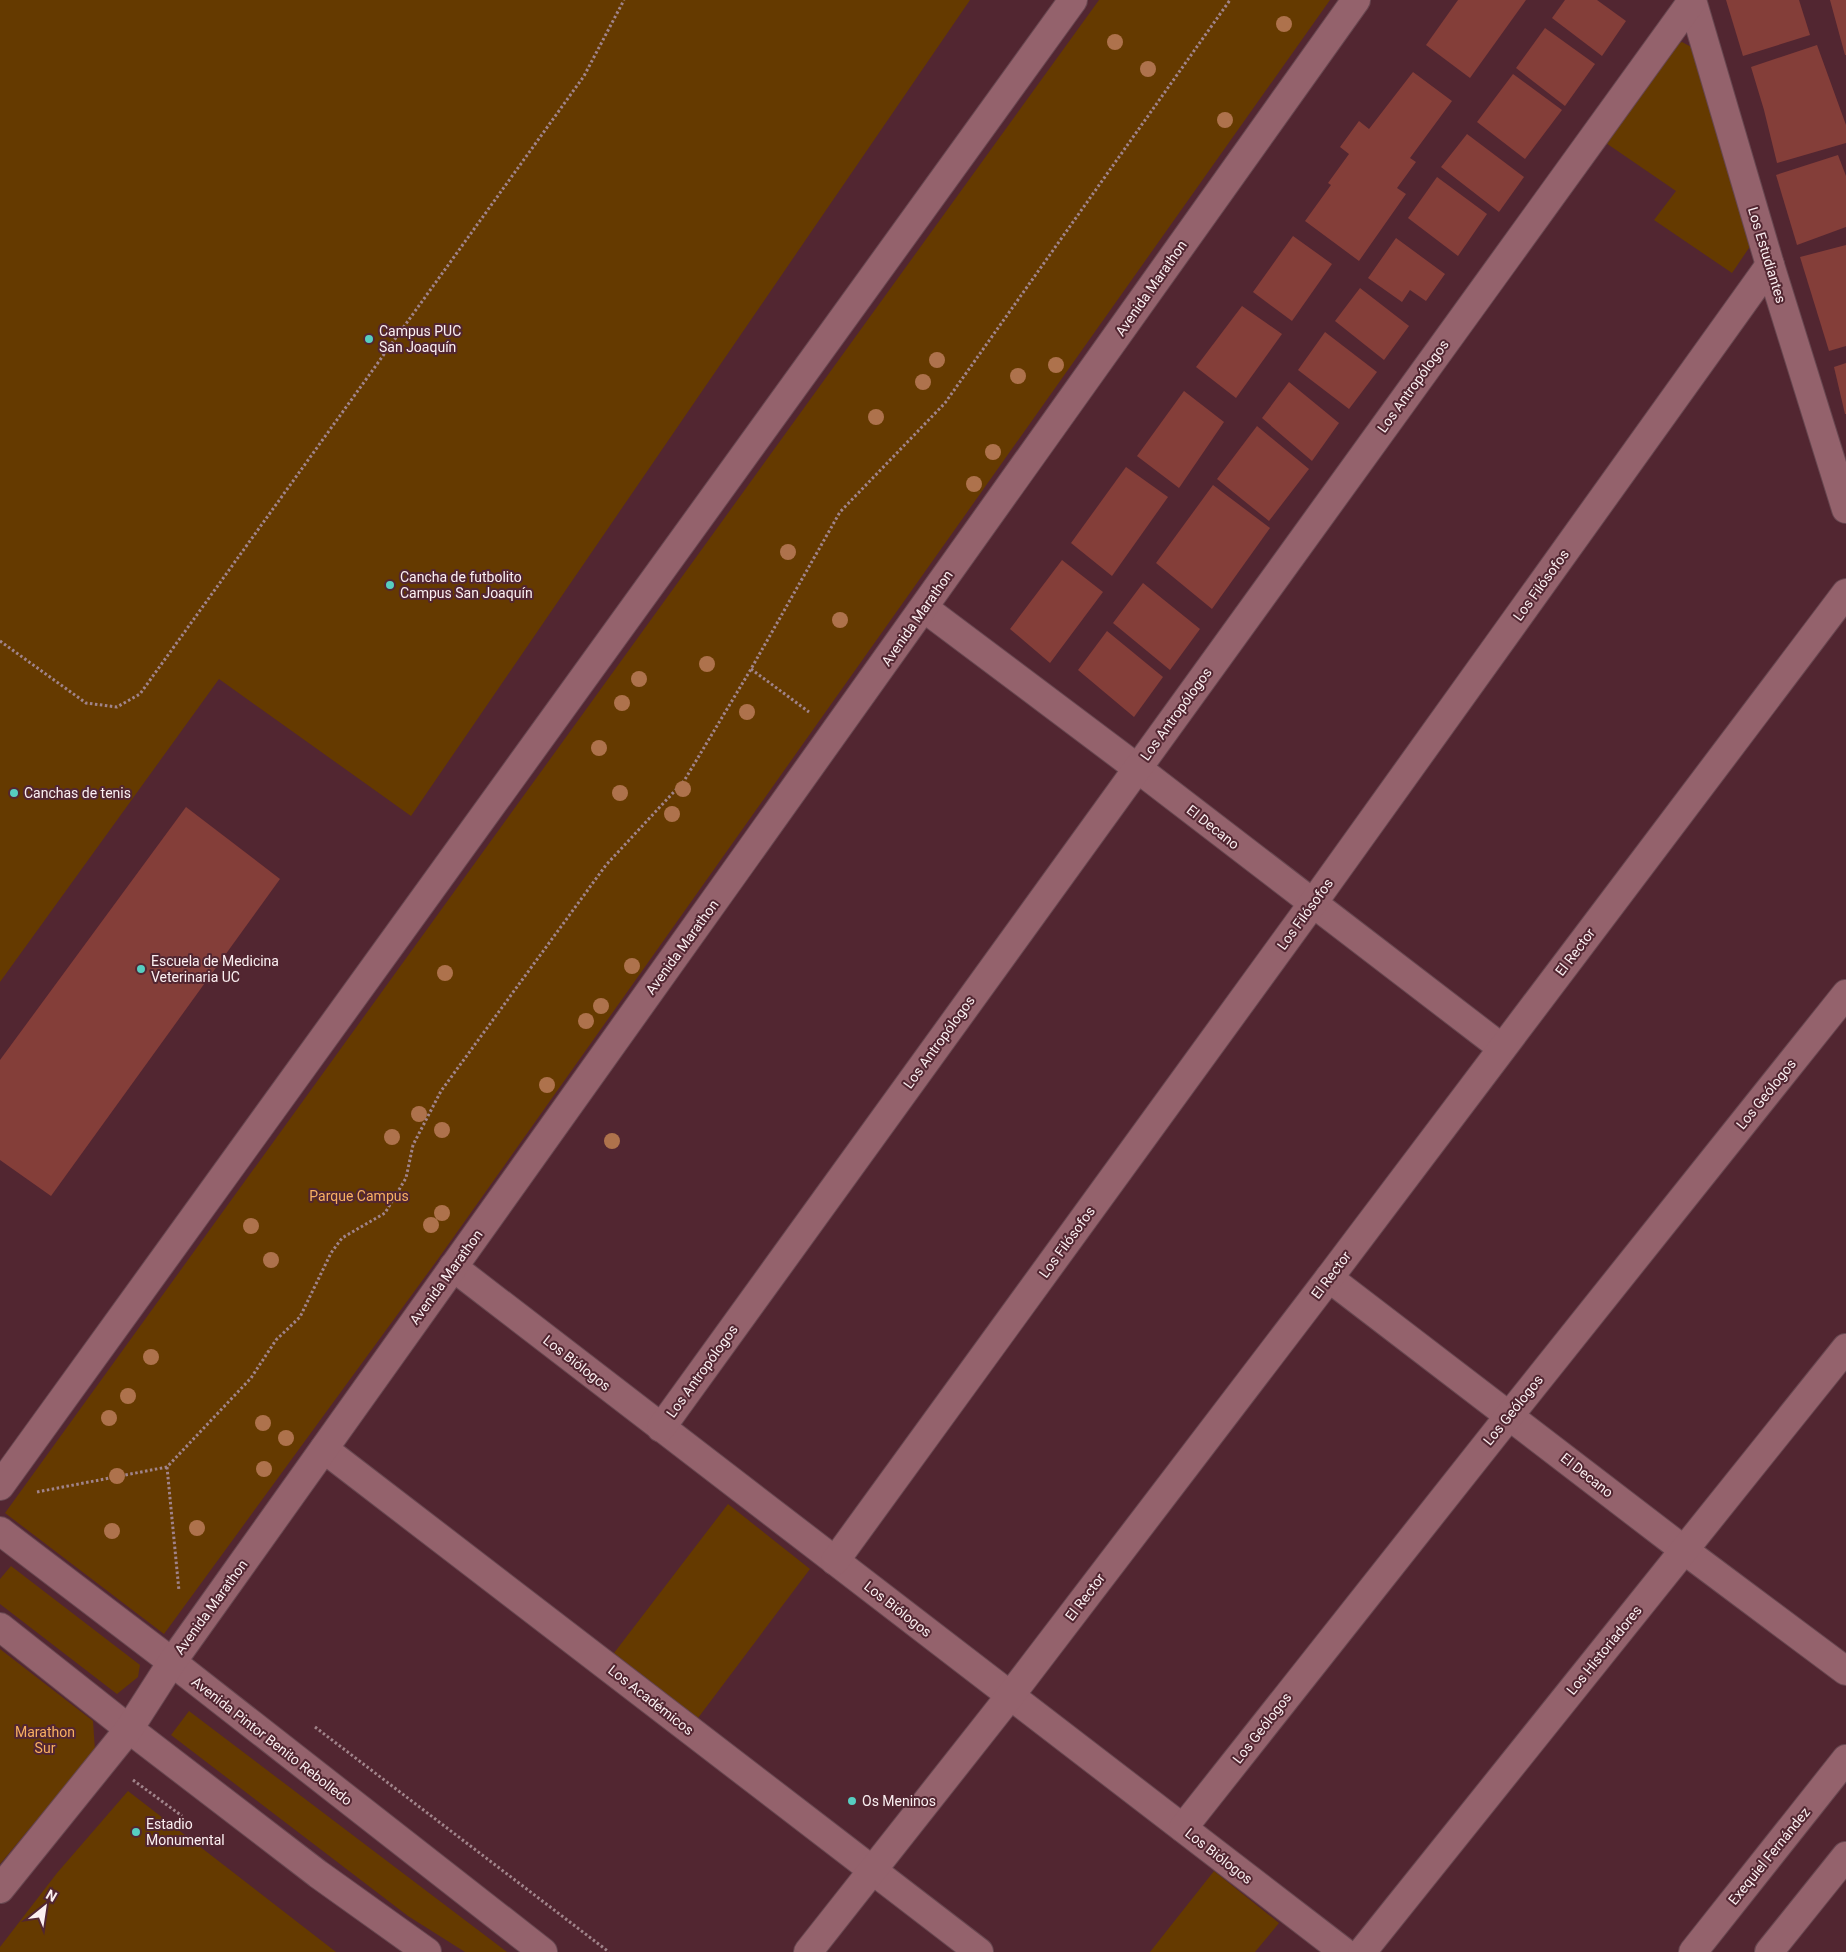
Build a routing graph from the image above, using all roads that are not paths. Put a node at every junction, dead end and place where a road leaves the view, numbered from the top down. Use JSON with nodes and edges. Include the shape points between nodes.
{"nodes":[{"id":1,"x":1073,"y":0,"type":"edge"},
{"id":2,"x":1356,"y":0,"type":"edge"},
{"id":3,"x":1692,"y":0,"type":"edge"},
{"id":4,"x":1770,"y":265,"type":"junction"},
{"id":5,"x":1846,"y":509,"type":"edge"},
{"id":6,"x":1846,"y":593,"type":"edge"},
{"id":7,"x":924,"y":608,"type":"junction"},
{"id":8,"x":1136,"y":768,"type":"junction"},
{"id":9,"x":1313,"y":904,"type":"junction"},
{"id":10,"x":1846,"y":994,"type":"edge"},
{"id":11,"x":1502,"y":1048,"type":"junction"},
{"id":12,"x":453,"y":1267,"type":"junction"},
{"id":13,"x":1329,"y":1278,"type":"junction"},
{"id":14,"x":1846,"y":1348,"type":"edge"},
{"id":15,"x":1509,"y":1416,"type":"junction"},
{"id":16,"x":661,"y":1428,"type":"junction"},
{"id":17,"x":324,"y":1449,"type":"junction"},
{"id":18,"x":0,"y":1486,"type":"edge"},
{"id":19,"x":0,"y":1531,"type":"edge"},
{"id":20,"x":1684,"y":1550,"type":"junction"},
{"id":21,"x":835,"y":1561,"type":"junction"},
{"id":22,"x":0,"y":1627,"type":"edge"},
{"id":23,"x":172,"y":1662,"type":"junction"},
{"id":24,"x":1846,"y":1671,"type":"edge"},
{"id":25,"x":1010,"y":1696,"type":"junction"},
{"id":26,"x":129,"y":1729,"type":"junction"},
{"id":27,"x":1846,"y":1759,"type":"edge"},
{"id":28,"x":1183,"y":1828,"type":"junction"},
{"id":29,"x":1846,"y":1856,"type":"edge"},
{"id":30,"x":873,"y":1871,"type":"junction"},
{"id":31,"x":0,"y":1889,"type":"edge"},
{"id":32,"x":1773,"y":1950,"type":"edge"},
{"id":33,"x":427,"y":1952,"type":"edge"},
{"id":34,"x":543,"y":1952,"type":"edge"},
{"id":35,"x":808,"y":1952,"type":"edge"},
{"id":36,"x":979,"y":1952,"type":"edge"},
{"id":37,"x":1344,"y":1952,"type":"edge"},
{"id":38,"x":1362,"y":1952,"type":"edge"},
{"id":39,"x":1693,"y":1952,"type":"edge"}],
"edges":[{"from":1,"to":18,"type":"street"},
{"from":2,"to":7,"type":"street","name":"Avenida Marathon"},
{"from":3,"to":4,"type":"street","name":"Los Estudiantes"},
{"from":3,"to":8,"type":"street","name":"Los Antropólogos"},
{"from":4,"to":5,"type":"street","name":"Los Estudiantes"},
{"from":4,"to":9,"type":"street","name":"Los Filósofos"},
{"from":6,"to":11,"type":"street","name":"El Rector"},
{"from":7,"to":8,"type":"street","name":"El Decano"},
{"from":7,"to":12,"type":"street","name":"Avenida Marathon"},
{"from":8,"to":9,"type":"street","name":"El Decano"},
{"from":8,"to":16,"type":"street","name":"Los Antropólogos"},
{"from":9,"to":11,"type":"street","name":"El Decano"},
{"from":9,"to":21,"type":"street","name":"Los Filósofos"},
{"from":10,"to":15,"type":"street","name":"Los Geólogos"},
{"from":11,"to":13,"type":"street","name":"El Rector"},
{"from":12,"to":16,"type":"street","name":"Los Biólogos"},
{"from":12,"to":17,"type":"street","name":"Avenida Marathon"},
{"from":13,"to":15,"type":"street","name":"El Decano"},
{"from":13,"to":25,"type":"street","name":"El Rector"},
{"from":14,"to":20,"type":"street","name":"Los Historiadores"},
{"from":15,"to":20,"type":"street","name":"El Decano"},
{"from":15,"to":28,"type":"street","name":"Los Geólogos"},
{"from":16,"to":21,"type":"street","name":"Los Biólogos"},
{"from":17,"to":23,"type":"street","name":"Avenida Marathon"},
{"from":17,"to":30,"type":"street","name":"Los Académicos"},
{"from":19,"to":23,"type":"street","name":"Avenida Pintor Benito Rebolledo"},
{"from":20,"to":24,"type":"street","name":"El Decano"},
{"from":20,"to":38,"type":"street","name":"Los Historiadores"},
{"from":21,"to":25,"type":"street","name":"Los Biólogos"},
{"from":22,"to":26,"type":"street"},
{"from":23,"to":26,"type":"street","name":"Avenida Marathon"},
{"from":23,"to":34,"type":"street","name":"Avenida Pintor Benito Rebolledo"},
{"from":25,"to":28,"type":"street","name":"Los Biólogos"},
{"from":25,"to":30,"type":"street","name":"El Rector"},
{"from":26,"to":31,"type":"street","name":"Avenida Marathon"},
{"from":26,"to":33,"type":"street","via":[[334,1886]]},
{"from":27,"to":39,"type":"street","name":"Exequiel Fernández"},
{"from":28,"to":37,"type":"street","name":"Los Biólogos"},
{"from":29,"to":32,"type":"street"},
{"from":30,"to":35,"type":"street","name":"El Rector"},
{"from":30,"to":36,"type":"street","name":"Los Académicos"}]}
